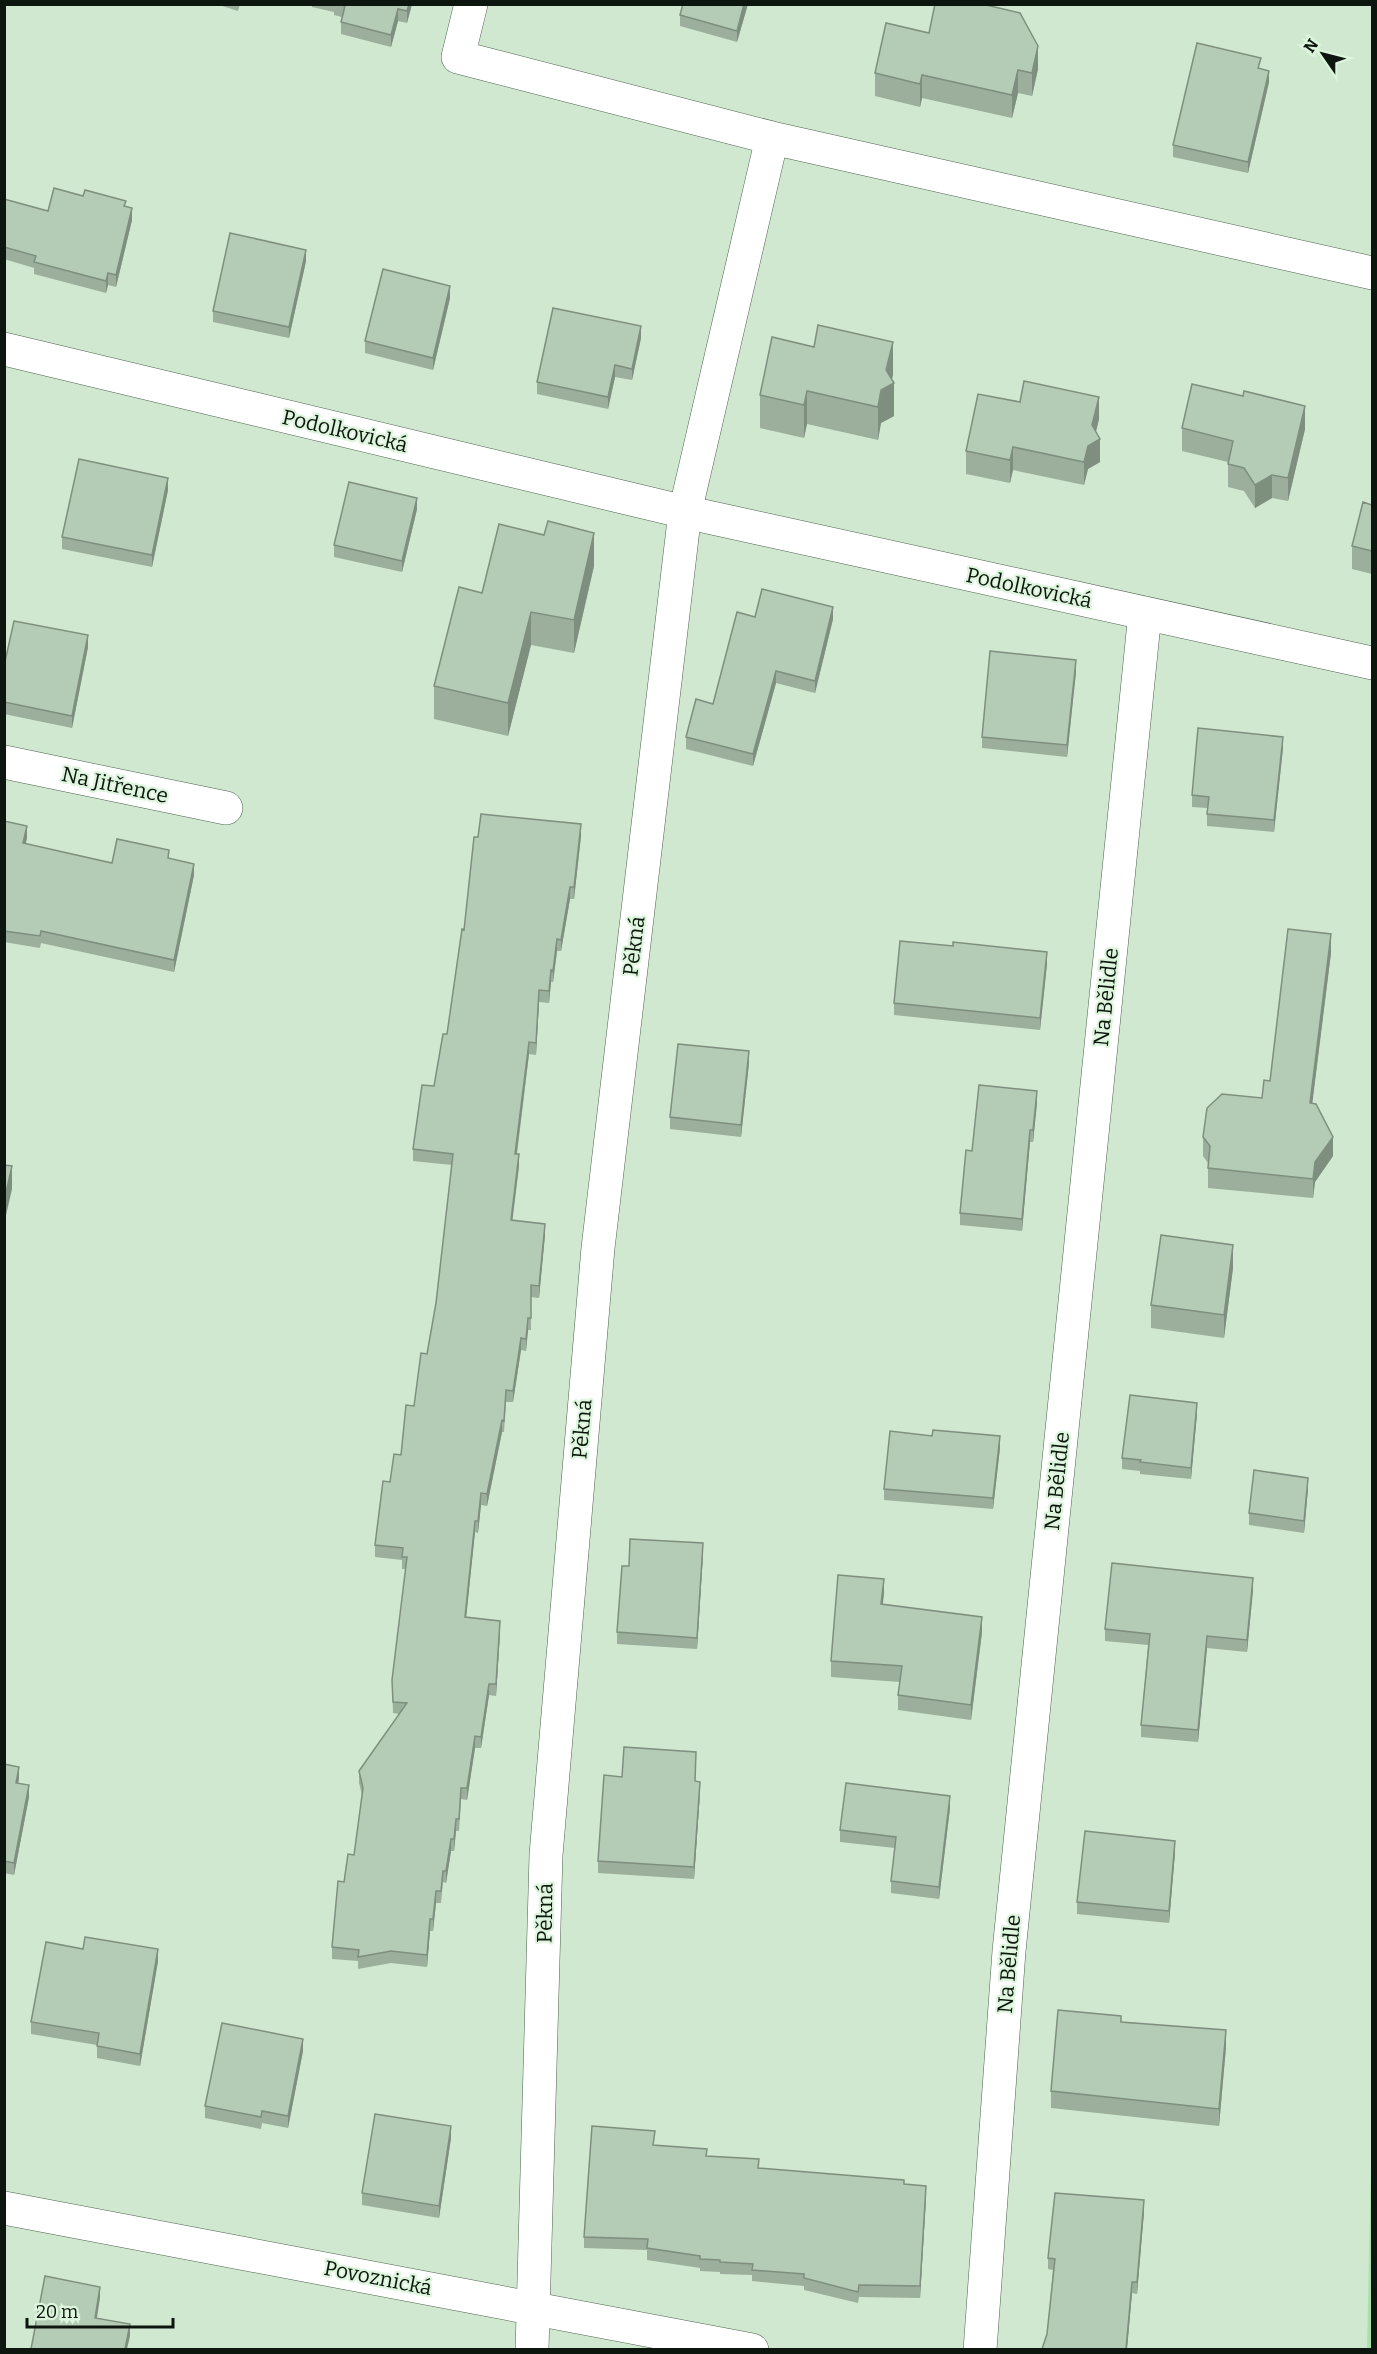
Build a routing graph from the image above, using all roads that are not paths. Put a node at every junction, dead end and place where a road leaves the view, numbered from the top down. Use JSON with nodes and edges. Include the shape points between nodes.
{"nodes":[{"id":1,"x":471,"y":4,"type":"edge"},
{"id":2,"x":772,"y":138,"type":"junction"},
{"id":3,"x":1372,"y":273,"type":"edge"},
{"id":4,"x":4,"y":349,"type":"edge"},
{"id":5,"x":685,"y":512,"type":"junction"},
{"id":6,"x":1144,"y":613,"type":"junction"},
{"id":7,"x":1372,"y":663,"type":"edge"},
{"id":8,"x":4,"y":762,"type":"edge"},
{"id":9,"x":226,"y":808,"type":"dead end"},
{"id":10,"x":4,"y":2208,"type":"edge"},
{"id":11,"x":535,"y":2307,"type":"junction"},
{"id":12,"x":532,"y":2349,"type":"edge"},
{"id":13,"x":752,"y":2349,"type":"edge"},
{"id":14,"x":980,"y":2349,"type":"edge"}],
"edges":[{"from":1,"to":2,"type":"street","via":[[458,57]]},
{"from":2,"to":3,"type":"street"},
{"from":2,"to":5,"type":"street"},
{"from":4,"to":5,"type":"street","name":"Podolkovická"},
{"from":5,"to":6,"type":"street","name":"Podolkovická"},
{"from":5,"to":11,"type":"street","name":"Pěkná","via":[[598,1248],[546,1855]]},
{"from":6,"to":7,"type":"street","name":"Podolkovická"},
{"from":6,"to":14,"type":"street","name":"Na Bělidle","via":[[1009,1951]]},
{"from":8,"to":9,"type":"street","name":"Na Jitřence"},
{"from":10,"to":11,"type":"street","name":"Povoznická"},
{"from":11,"to":12,"type":"street","name":"Pěkná"},
{"from":11,"to":13,"type":"street","name":"Povoznická"}]}
